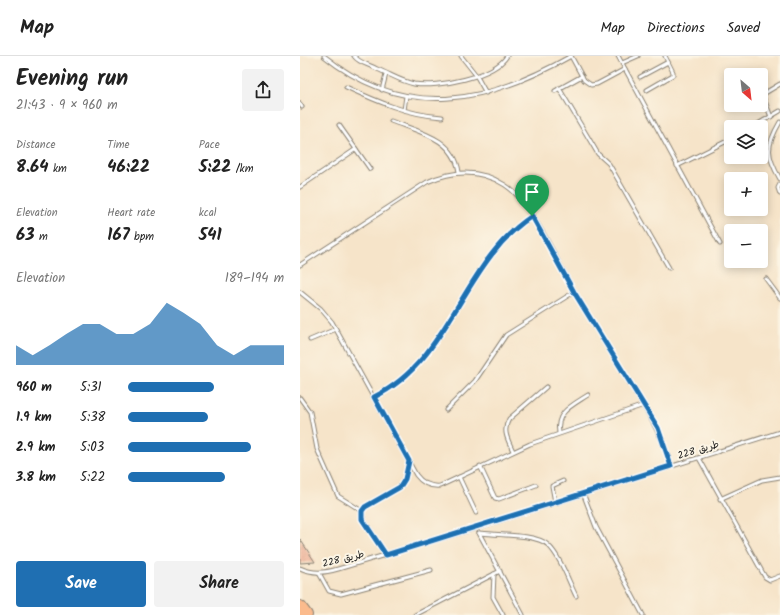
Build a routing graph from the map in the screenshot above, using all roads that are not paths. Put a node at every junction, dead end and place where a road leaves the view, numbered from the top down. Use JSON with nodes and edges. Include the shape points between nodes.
{"nodes":[{"id":1,"x":324,"y":56,"type":"edge"},
{"id":2,"x":354,"y":56,"type":"edge"},
{"id":3,"x":461,"y":56,"type":"edge"},
{"id":4,"x":507,"y":56,"type":"edge"},
{"id":5,"x":571,"y":56,"type":"edge"},
{"id":6,"x":618,"y":56,"type":"edge"},
{"id":7,"x":638,"y":56,"type":"edge"},
{"id":8,"x":665,"y":56,"type":"edge"},
{"id":9,"x":668,"y":62,"type":"junction"},
{"id":10,"x":622,"y":64,"type":"junction"},
{"id":11,"x":625,"y":69,"type":"junction"},
{"id":12,"x":386,"y":74,"type":"junction"},
{"id":13,"x":476,"y":75,"type":"junction"},
{"id":14,"x":582,"y":76,"type":"junction"},
{"id":15,"x":640,"y":77,"type":"dead end"},
{"id":16,"x":780,"y":84,"type":"edge"},
{"id":17,"x":346,"y":87,"type":"dead end"},
{"id":18,"x":559,"y":88,"type":"junction"},
{"id":19,"x":382,"y":90,"type":"junction"},
{"id":20,"x":647,"y":90,"type":"dead end"},
{"id":21,"x":555,"y":91,"type":"dead end"},
{"id":22,"x":486,"y":92,"type":"junction"},
{"id":23,"x":406,"y":96,"type":"junction"},
{"id":24,"x":404,"y":110,"type":"junction"},
{"id":25,"x":780,"y":112,"type":"edge"},
{"id":26,"x":771,"y":116,"type":"junction"},
{"id":27,"x":442,"y":117,"type":"dead end"},
{"id":28,"x":764,"y":120,"type":"edge"},
{"id":29,"x":391,"y":121,"type":"dead end"},
{"id":30,"x":780,"y":122,"type":"edge"},
{"id":31,"x":339,"y":124,"type":"dead end"},
{"id":32,"x":724,"y":142,"type":"edge"},
{"id":33,"x":356,"y":149,"type":"junction"},
{"id":34,"x":677,"y":166,"type":"junction"},
{"id":35,"x":370,"y":169,"type":"dead end"},
{"id":36,"x":459,"y":172,"type":"junction"},
{"id":37,"x":780,"y":179,"type":"edge"},
{"id":38,"x":780,"y":184,"type":"edge"},
{"id":39,"x":300,"y":188,"type":"edge"},
{"id":40,"x":780,"y":194,"type":"edge"},
{"id":41,"x":532,"y":216,"type":"junction"},
{"id":42,"x":720,"y":244,"type":"dead end"},
{"id":43,"x":300,"y":265,"type":"edge"},
{"id":44,"x":669,"y":268,"type":"dead end"},
{"id":45,"x":766,"y":279,"type":"dead end"},
{"id":46,"x":300,"y":292,"type":"edge"},
{"id":47,"x":574,"y":292,"type":"junction"},
{"id":48,"x":780,"y":298,"type":"edge"},
{"id":49,"x":336,"y":329,"type":"junction"},
{"id":50,"x":310,"y":340,"type":"dead end"},
{"id":51,"x":546,"y":387,"type":"dead end"},
{"id":52,"x":588,"y":395,"type":"dead end"},
{"id":53,"x":374,"y":397,"type":"junction"},
{"id":54,"x":300,"y":398,"type":"edge"},
{"id":55,"x":644,"y":405,"type":"junction"},
{"id":56,"x":446,"y":410,"type":"dead end"},
{"id":57,"x":780,"y":432,"type":"edge"},
{"id":58,"x":559,"y":433,"type":"junction"},
{"id":59,"x":513,"y":451,"type":"junction"},
{"id":60,"x":698,"y":458,"type":"junction"},
{"id":61,"x":409,"y":461,"type":"junction"},
{"id":62,"x":480,"y":466,"type":"junction"},
{"id":63,"x":671,"y":466,"type":"junction"},
{"id":64,"x":460,"y":477,"type":"junction"},
{"id":65,"x":780,"y":477,"type":"edge"},
{"id":66,"x":563,"y":481,"type":"dead end"},
{"id":67,"x":536,"y":485,"type":"dead end"},
{"id":68,"x":583,"y":493,"type":"junction"},
{"id":69,"x":720,"y":499,"type":"junction"},
{"id":70,"x":555,"y":502,"type":"junction"},
{"id":71,"x":362,"y":511,"type":"junction"},
{"id":72,"x":476,"y":513,"type":"dead end"},
{"id":73,"x":476,"y":528,"type":"junction"},
{"id":74,"x":479,"y":533,"type":"junction"},
{"id":75,"x":386,"y":555,"type":"junction"},
{"id":76,"x":300,"y":568,"type":"edge"},
{"id":77,"x":431,"y":570,"type":"dead end"},
{"id":78,"x":500,"y":571,"type":"junction"},
{"id":79,"x":319,"y":573,"type":"junction"},
{"id":80,"x":494,"y":574,"type":"junction"},
{"id":81,"x":780,"y":576,"type":"edge"},
{"id":82,"x":576,"y":596,"type":"dead end"},
{"id":83,"x":300,"y":607,"type":"edge"},
{"id":84,"x":306,"y":615,"type":"edge"},
{"id":85,"x":416,"y":615,"type":"edge"},
{"id":86,"x":503,"y":615,"type":"edge"},
{"id":87,"x":523,"y":615,"type":"edge"},
{"id":88,"x":643,"y":615,"type":"edge"}],
"edges":[{"from":1,"to":19,"type":"lane","via":[[357,79]]},
{"from":2,"to":12,"type":"lane","via":[[362,63]]},
{"from":3,"to":13,"type":"lane"},
{"from":4,"to":13,"type":"lane","via":[[495,66]]},
{"from":5,"to":14,"type":"lane"},
{"from":5,"to":22,"type":"lane","via":[[534,77]]},
{"from":6,"to":10,"type":"lane"},
{"from":7,"to":10,"type":"lane"},
{"from":8,"to":9,"type":"lane"},
{"from":9,"to":15,"type":"lane"},
{"from":9,"to":20,"type":"lane","via":[[673,75]]},
{"from":10,"to":11,"type":"lane"},
{"from":11,"to":14,"type":"lane","via":[[594,85],[587,83]]},
{"from":11,"to":34,"type":"lane"},
{"from":12,"to":13,"type":"lane","via":[[405,82],[425,85],[444,84]]},
{"from":12,"to":19,"type":"lane"},
{"from":13,"to":22,"type":"lane"},
{"from":14,"to":18,"type":"lane"},
{"from":16,"to":26,"type":"lane","via":[[763,96]]},
{"from":17,"to":24,"type":"lane"},
{"from":18,"to":21,"type":"lane"},
{"from":18,"to":44,"type":"lane","via":[[598,154],[609,164]]},
{"from":19,"to":23,"type":"lane"},
{"from":22,"to":23,"type":"lane","via":[[444,99]]},
{"from":23,"to":24,"type":"lane"},
{"from":24,"to":27,"type":"lane"},
{"from":25,"to":26,"type":"lane"},
{"from":26,"to":28,"type":"lane"},
{"from":29,"to":36,"type":"lane","via":[[445,144],[456,160]]},
{"from":30,"to":37,"type":"lane","via":[[770,141],[769,152],[771,164]]},
{"from":31,"to":33,"type":"lane"},
{"from":32,"to":34,"type":"lane"},
{"from":33,"to":35,"type":"lane"},
{"from":33,"to":39,"type":"lane"},
{"from":34,"to":42,"type":"lane"},
{"from":36,"to":41,"type":"lane","via":[[492,177],[506,185],[519,196]]},
{"from":36,"to":43,"type":"lane","via":[[427,182]]},
{"from":38,"to":40,"type":"lane"},
{"from":41,"to":47,"type":"lane"},
{"from":41,"to":53,"type":"lane","via":[[494,250],[425,356],[399,382]]},
{"from":45,"to":48,"type":"lane"},
{"from":46,"to":49,"type":"lane","via":[[321,309]]},
{"from":47,"to":55,"type":"lane"},
{"from":47,"to":56,"type":"lane","via":[[506,335],[475,381]]},
{"from":49,"to":50,"type":"lane"},
{"from":49,"to":53,"type":"lane"},
{"from":51,"to":59,"type":"lane","via":[[509,419],[505,426]]},
{"from":52,"to":58,"type":"lane","via":[[563,412],[557,425]]},
{"from":53,"to":61,"type":"lane"},
{"from":54,"to":71,"type":"lane","via":[[310,412],[317,449],[338,496]]},
{"from":55,"to":58,"type":"lane"},
{"from":55,"to":63,"type":"lane","via":[[663,440]]},
{"from":57,"to":60,"type":"lane","name":"طريق 228"},
{"from":58,"to":59,"type":"lane"},
{"from":59,"to":62,"type":"lane"},
{"from":60,"to":63,"type":"lane","name":"طريق 228"},
{"from":60,"to":69,"type":"lane"},
{"from":61,"to":64,"type":"lane","via":[[419,479],[429,485],[440,486]]},
{"from":61,"to":71,"type":"lane","via":[[405,479],[400,487]]},
{"from":62,"to":64,"type":"lane"},
{"from":62,"to":67,"type":"lane","via":[[495,498],[499,499]]},
{"from":63,"to":68,"type":"lane","name":"طريق 228"},
{"from":64,"to":72,"type":"lane"},
{"from":65,"to":69,"type":"lane","via":[[762,480]]},
{"from":66,"to":70,"type":"lane","via":[[552,486]]},
{"from":68,"to":70,"type":"lane","name":"طريق 228"},
{"from":68,"to":88,"type":"lane","via":[[594,523]]},
{"from":69,"to":81,"type":"lane","via":[[765,577],[770,580]]},
{"from":70,"to":73,"type":"lane","name":"طريق 228"},
{"from":71,"to":75,"type":"lane","via":[[362,519]]},
{"from":73,"to":74,"type":"lane"},
{"from":73,"to":75,"type":"lane","name":"طريق 228"},
{"from":74,"to":78,"type":"lane"},
{"from":74,"to":82,"type":"lane","via":[[534,538],[544,542],[555,554]]},
{"from":75,"to":79,"type":"lane","name":"طريق 228"},
{"from":76,"to":79,"type":"lane","name":"طريق 228"},
{"from":77,"to":79,"type":"lane","via":[[341,594],[329,591]]},
{"from":78,"to":80,"type":"lane"},
{"from":78,"to":87,"type":"lane"},
{"from":80,"to":85,"type":"lane"},
{"from":80,"to":86,"type":"lane","via":[[493,597]]},
{"from":83,"to":84,"type":"highway"}]}
